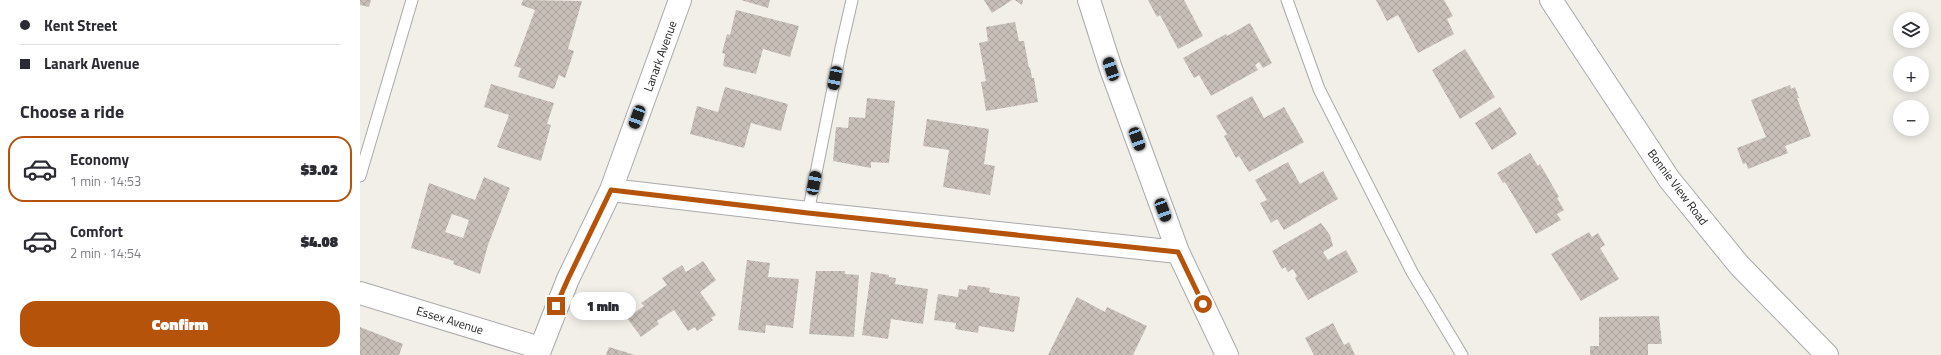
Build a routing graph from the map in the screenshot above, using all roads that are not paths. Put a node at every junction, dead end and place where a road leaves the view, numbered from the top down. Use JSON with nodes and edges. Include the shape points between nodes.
{"nodes":[{"id":1,"x":412,"y":0,"type":"edge"},
{"id":2,"x":680,"y":0,"type":"edge"},
{"id":3,"x":852,"y":0,"type":"edge"},
{"id":4,"x":1089,"y":0,"type":"edge"},
{"id":5,"x":1287,"y":0,"type":"edge"},
{"id":6,"x":1551,"y":0,"type":"edge"},
{"id":7,"x":360,"y":176,"type":"edge"},
{"id":8,"x":611,"y":190,"type":"junction"},
{"id":9,"x":808,"y":213,"type":"junction"},
{"id":10,"x":1178,"y":252,"type":"junction"},
{"id":11,"x":360,"y":293,"type":"edge"},
{"id":12,"x":539,"y":351,"type":"edge"},
{"id":13,"x":1227,"y":355,"type":"edge"},
{"id":14,"x":1462,"y":355,"type":"edge"},
{"id":15,"x":1827,"y":355,"type":"edge"}],
"edges":[{"from":1,"to":7,"type":"lane"},
{"from":2,"to":8,"type":"street","name":"Lanark Avenue"},
{"from":3,"to":9,"type":"lane"},
{"from":4,"to":10,"type":"street","via":[[1111,69]]},
{"from":5,"to":14,"type":"lane","via":[[1319,89],[1412,272]]},
{"from":6,"to":15,"type":"street","name":"Bonnie View Road","via":[[1669,179],[1739,265]]},
{"from":8,"to":9,"type":"street"},
{"from":8,"to":12,"type":"street","name":"Lanark Avenue","via":[[568,279]]},
{"from":9,"to":10,"type":"street"},
{"from":10,"to":13,"type":"street"},
{"from":11,"to":12,"type":"street","name":"Essex Avenue"}]}
